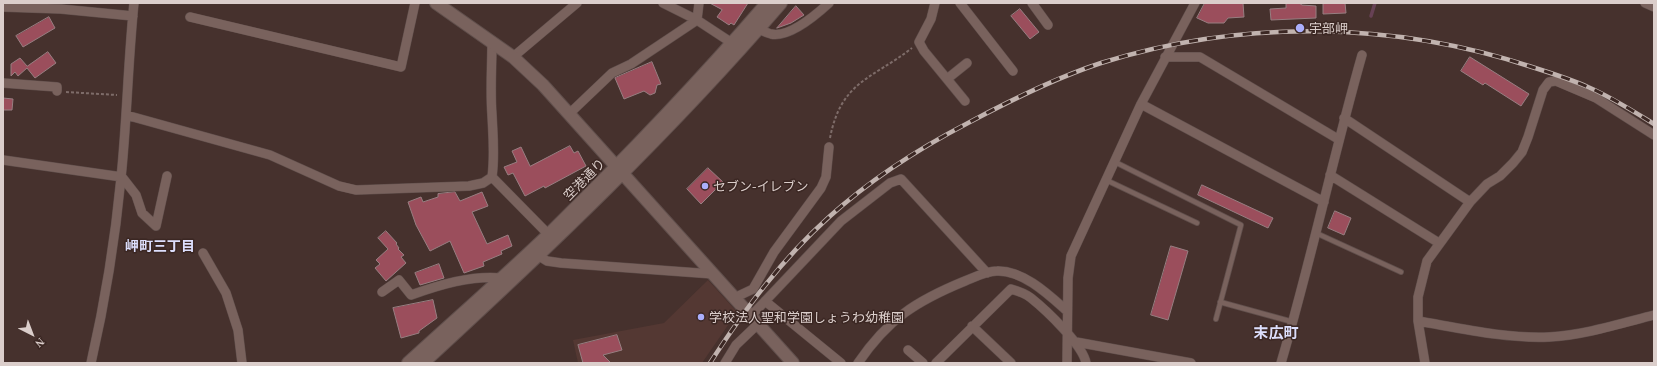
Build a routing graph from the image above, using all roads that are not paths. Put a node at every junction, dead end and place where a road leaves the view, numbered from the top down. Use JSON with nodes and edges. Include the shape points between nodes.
{"nodes":[{"id":1,"x":134,"y":3,"type":"edge"},
{"id":2,"x":415,"y":3,"type":"edge"},
{"id":3,"x":436,"y":3,"type":"edge"},
{"id":4,"x":577,"y":3,"type":"edge"},
{"id":5,"x":663,"y":3,"type":"edge"},
{"id":6,"x":699,"y":3,"type":"edge"},
{"id":7,"x":767,"y":3,"type":"edge"},
{"id":8,"x":781,"y":3,"type":"edge"},
{"id":9,"x":829,"y":3,"type":"edge"},
{"id":10,"x":934,"y":3,"type":"edge"},
{"id":11,"x":960,"y":3,"type":"edge"},
{"id":12,"x":1032,"y":3,"type":"edge"},
{"id":13,"x":1195,"y":3,"type":"edge"},
{"id":14,"x":1646,"y":3,"type":"edge"},
{"id":15,"x":62,"y":6,"type":"edge"},
{"id":16,"x":3,"y":7,"type":"edge"},
{"id":17,"x":1654,"y":7,"type":"edge"},
{"id":18,"x":132,"y":16,"type":"junction"},
{"id":19,"x":190,"y":18,"type":"dead end"},
{"id":20,"x":697,"y":20,"type":"junction"},
{"id":21,"x":1048,"y":25,"type":"dead end"},
{"id":22,"x":759,"y":29,"type":"junction"},
{"id":23,"x":492,"y":41,"type":"junction"},
{"id":24,"x":732,"y":43,"type":"junction"},
{"id":25,"x":1362,"y":56,"type":"dead end"},
{"id":26,"x":513,"y":57,"type":"junction"},
{"id":27,"x":1165,"y":57,"type":"junction"},
{"id":28,"x":966,"y":63,"type":"dead end"},
{"id":29,"x":1013,"y":71,"type":"dead end"},
{"id":30,"x":947,"y":79,"type":"junction"},
{"id":31,"x":3,"y":84,"type":"edge"},
{"id":32,"x":57,"y":91,"type":"road end"},
{"id":33,"x":965,"y":101,"type":"dead end"},
{"id":34,"x":1141,"y":104,"type":"junction"},
{"id":35,"x":569,"y":114,"type":"junction"},
{"id":36,"x":126,"y":115,"type":"junction"},
{"id":37,"x":1344,"y":118,"type":"junction"},
{"id":38,"x":1654,"y":135,"type":"edge"},
{"id":39,"x":1338,"y":139,"type":"junction"},
{"id":40,"x":828,"y":147,"type":"road end"},
{"id":41,"x":3,"y":160,"type":"edge"},
{"id":42,"x":1115,"y":162,"type":"junction"},
{"id":43,"x":620,"y":170,"type":"junction"},
{"id":44,"x":1330,"y":175,"type":"junction"},
{"id":45,"x":167,"y":176,"type":"dead end"},
{"id":46,"x":122,"y":177,"type":"junction"},
{"id":47,"x":492,"y":177,"type":"junction"},
{"id":48,"x":1106,"y":180,"type":"junction"},
{"id":49,"x":1324,"y":202,"type":"junction"},
{"id":50,"x":1470,"y":202,"type":"junction"},
{"id":51,"x":1197,"y":223,"type":"dead end"},
{"id":52,"x":1316,"y":233,"type":"junction"},
{"id":53,"x":548,"y":234,"type":"junction"},
{"id":54,"x":1439,"y":243,"type":"junction"},
{"id":55,"x":203,"y":252,"type":"dead end"},
{"id":56,"x":539,"y":256,"type":"junction"},
{"id":57,"x":1401,"y":272,"type":"dead end"},
{"id":58,"x":987,"y":273,"type":"junction"},
{"id":59,"x":713,"y":274,"type":"junction"},
{"id":60,"x":502,"y":278,"type":"junction"},
{"id":61,"x":382,"y":292,"type":"dead end"},
{"id":62,"x":734,"y":298,"type":"junction"},
{"id":63,"x":765,"y":301,"type":"junction"},
{"id":64,"x":1220,"y":302,"type":"junction"},
{"id":65,"x":1067,"y":311,"type":"junction"},
{"id":66,"x":1654,"y":315,"type":"edge"},
{"id":67,"x":1216,"y":319,"type":"dead end"},
{"id":68,"x":754,"y":320,"type":"junction"},
{"id":69,"x":1418,"y":321,"type":"junction"},
{"id":70,"x":1293,"y":322,"type":"junction"},
{"id":71,"x":972,"y":326,"type":"junction"},
{"id":72,"x":1068,"y":334,"type":"junction"},
{"id":73,"x":1076,"y":342,"type":"junction"},
{"id":74,"x":908,"y":350,"type":"dead end"},
{"id":75,"x":91,"y":363,"type":"edge"},
{"id":76,"x":242,"y":363,"type":"edge"},
{"id":77,"x":408,"y":363,"type":"edge"},
{"id":78,"x":423,"y":363,"type":"edge"},
{"id":79,"x":724,"y":363,"type":"edge"},
{"id":80,"x":793,"y":363,"type":"edge"},
{"id":81,"x":841,"y":363,"type":"edge"},
{"id":82,"x":858,"y":363,"type":"edge"},
{"id":83,"x":923,"y":363,"type":"edge"},
{"id":84,"x":936,"y":363,"type":"edge"},
{"id":85,"x":1011,"y":363,"type":"edge"},
{"id":86,"x":1067,"y":363,"type":"edge"},
{"id":87,"x":1086,"y":363,"type":"edge"},
{"id":88,"x":1191,"y":363,"type":"edge"},
{"id":89,"x":1281,"y":363,"type":"edge"},
{"id":90,"x":1425,"y":363,"type":"edge"}],
"edges":[{"from":1,"to":18,"type":"street"},
{"from":2,"to":19,"type":"street","via":[[401,67]]},
{"from":3,"to":23,"type":"street"},
{"from":4,"to":26,"type":"street"},
{"from":5,"to":20,"type":"street"},
{"from":6,"to":20,"type":"street"},
{"from":7,"to":24,"type":"street","name":"空港通り"},
{"from":8,"to":22,"type":"street","name":"空港通り"},
{"from":9,"to":22,"type":"street","via":[[816,15],[790,30],[771,34]]},
{"from":10,"to":30,"type":"street","via":[[931,19],[919,42]]},
{"from":11,"to":29,"type":"street"},
{"from":12,"to":21,"type":"street"},
{"from":13,"to":27,"type":"street"},
{"from":14,"to":17,"type":"street"},
{"from":15,"to":16,"type":"street"},
{"from":15,"to":18,"type":"street"},
{"from":18,"to":36,"type":"street"},
{"from":20,"to":24,"type":"street"},
{"from":20,"to":35,"type":"street","via":[[612,74]]},
{"from":22,"to":43,"type":"street","name":"空港通り","via":[[693,103]]},
{"from":23,"to":26,"type":"street"},
{"from":23,"to":47,"type":"street","via":[[492,115],[495,147]]},
{"from":24,"to":43,"type":"street","name":"空港通り"},
{"from":25,"to":37,"type":"street"},
{"from":26,"to":35,"type":"street"},
{"from":27,"to":34,"type":"street"},
{"from":27,"to":39,"type":"street","via":[[1200,57]]},
{"from":28,"to":30,"type":"street"},
{"from":30,"to":33,"type":"street"},
{"from":31,"to":32,"type":"street","via":[[58,88]]},
{"from":34,"to":42,"type":"street"},
{"from":34,"to":49,"type":"street"},
{"from":35,"to":43,"type":"street"},
{"from":36,"to":46,"type":"street"},
{"from":36,"to":47,"type":"street","via":[[270,155],[339,186],[356,190],[469,186],[483,183]]},
{"from":37,"to":39,"type":"street"},
{"from":37,"to":50,"type":"street"},
{"from":38,"to":50,"type":"street","via":[[1596,98],[1556,81],[1549,82],[1543,90],[1522,152],[1500,176],[1486,184]]},
{"from":39,"to":44,"type":"street"},
{"from":40,"to":62,"type":"street","via":[[826,177],[821,188],[774,252],[753,289]]},
{"from":41,"to":46,"type":"street"},
{"from":42,"to":48,"type":"street"},
{"from":42,"to":64,"type":"lane","via":[[1242,225]]},
{"from":43,"to":53,"type":"street","name":"空港通り"},
{"from":43,"to":56,"type":"street","name":"空港通り"},
{"from":43,"to":59,"type":"street"},
{"from":44,"to":49,"type":"street"},
{"from":44,"to":54,"type":"street"},
{"from":45,"to":46,"type":"street","via":[[156,226],[142,213],[136,195]]},
{"from":46,"to":75,"type":"street","via":[[106,294]]},
{"from":47,"to":53,"type":"street"},
{"from":48,"to":51,"type":"lane"},
{"from":48,"to":65,"type":"street","via":[[1071,256]]},
{"from":49,"to":52,"type":"street"},
{"from":50,"to":54,"type":"street"},
{"from":52,"to":57,"type":"lane"},
{"from":52,"to":70,"type":"street"},
{"from":53,"to":60,"type":"street","name":"空港通り"},
{"from":54,"to":69,"type":"street","via":[[1427,261],[1421,281]]},
{"from":55,"to":76,"type":"street","via":[[226,293],[238,330]]},
{"from":56,"to":59,"type":"street","via":[[547,261],[561,263]]},
{"from":56,"to":78,"type":"street","name":"空港通り"},
{"from":58,"to":63,"type":"street","via":[[901,179],[890,183],[841,221]]},
{"from":58,"to":65,"type":"street","via":[[1002,272],[1022,278],[1045,291]]},
{"from":58,"to":82,"type":"street","via":[[940,292],[902,314],[874,340]]},
{"from":59,"to":62,"type":"street"},
{"from":60,"to":61,"type":"street","via":[[488,276],[411,295],[399,280]]},
{"from":60,"to":77,"type":"street","name":"空港通り"},
{"from":62,"to":68,"type":"street"},
{"from":63,"to":68,"type":"street"},
{"from":63,"to":81,"type":"street"},
{"from":64,"to":67,"type":"lane"},
{"from":64,"to":70,"type":"lane"},
{"from":65,"to":72,"type":"street"},
{"from":66,"to":69,"type":"street","via":[[1590,331],[1548,337],[1494,333]]},
{"from":68,"to":79,"type":"street"},
{"from":68,"to":80,"type":"street"},
{"from":69,"to":90,"type":"street"},
{"from":70,"to":89,"type":"street"},
{"from":71,"to":72,"type":"street","via":[[1011,289],[1030,297]]},
{"from":71,"to":84,"type":"street"},
{"from":71,"to":85,"type":"street"},
{"from":72,"to":73,"type":"street"},
{"from":72,"to":86,"type":"street"},
{"from":73,"to":87,"type":"street","via":[[1085,356]]},
{"from":73,"to":88,"type":"street"},
{"from":74,"to":83,"type":"street"}]}
